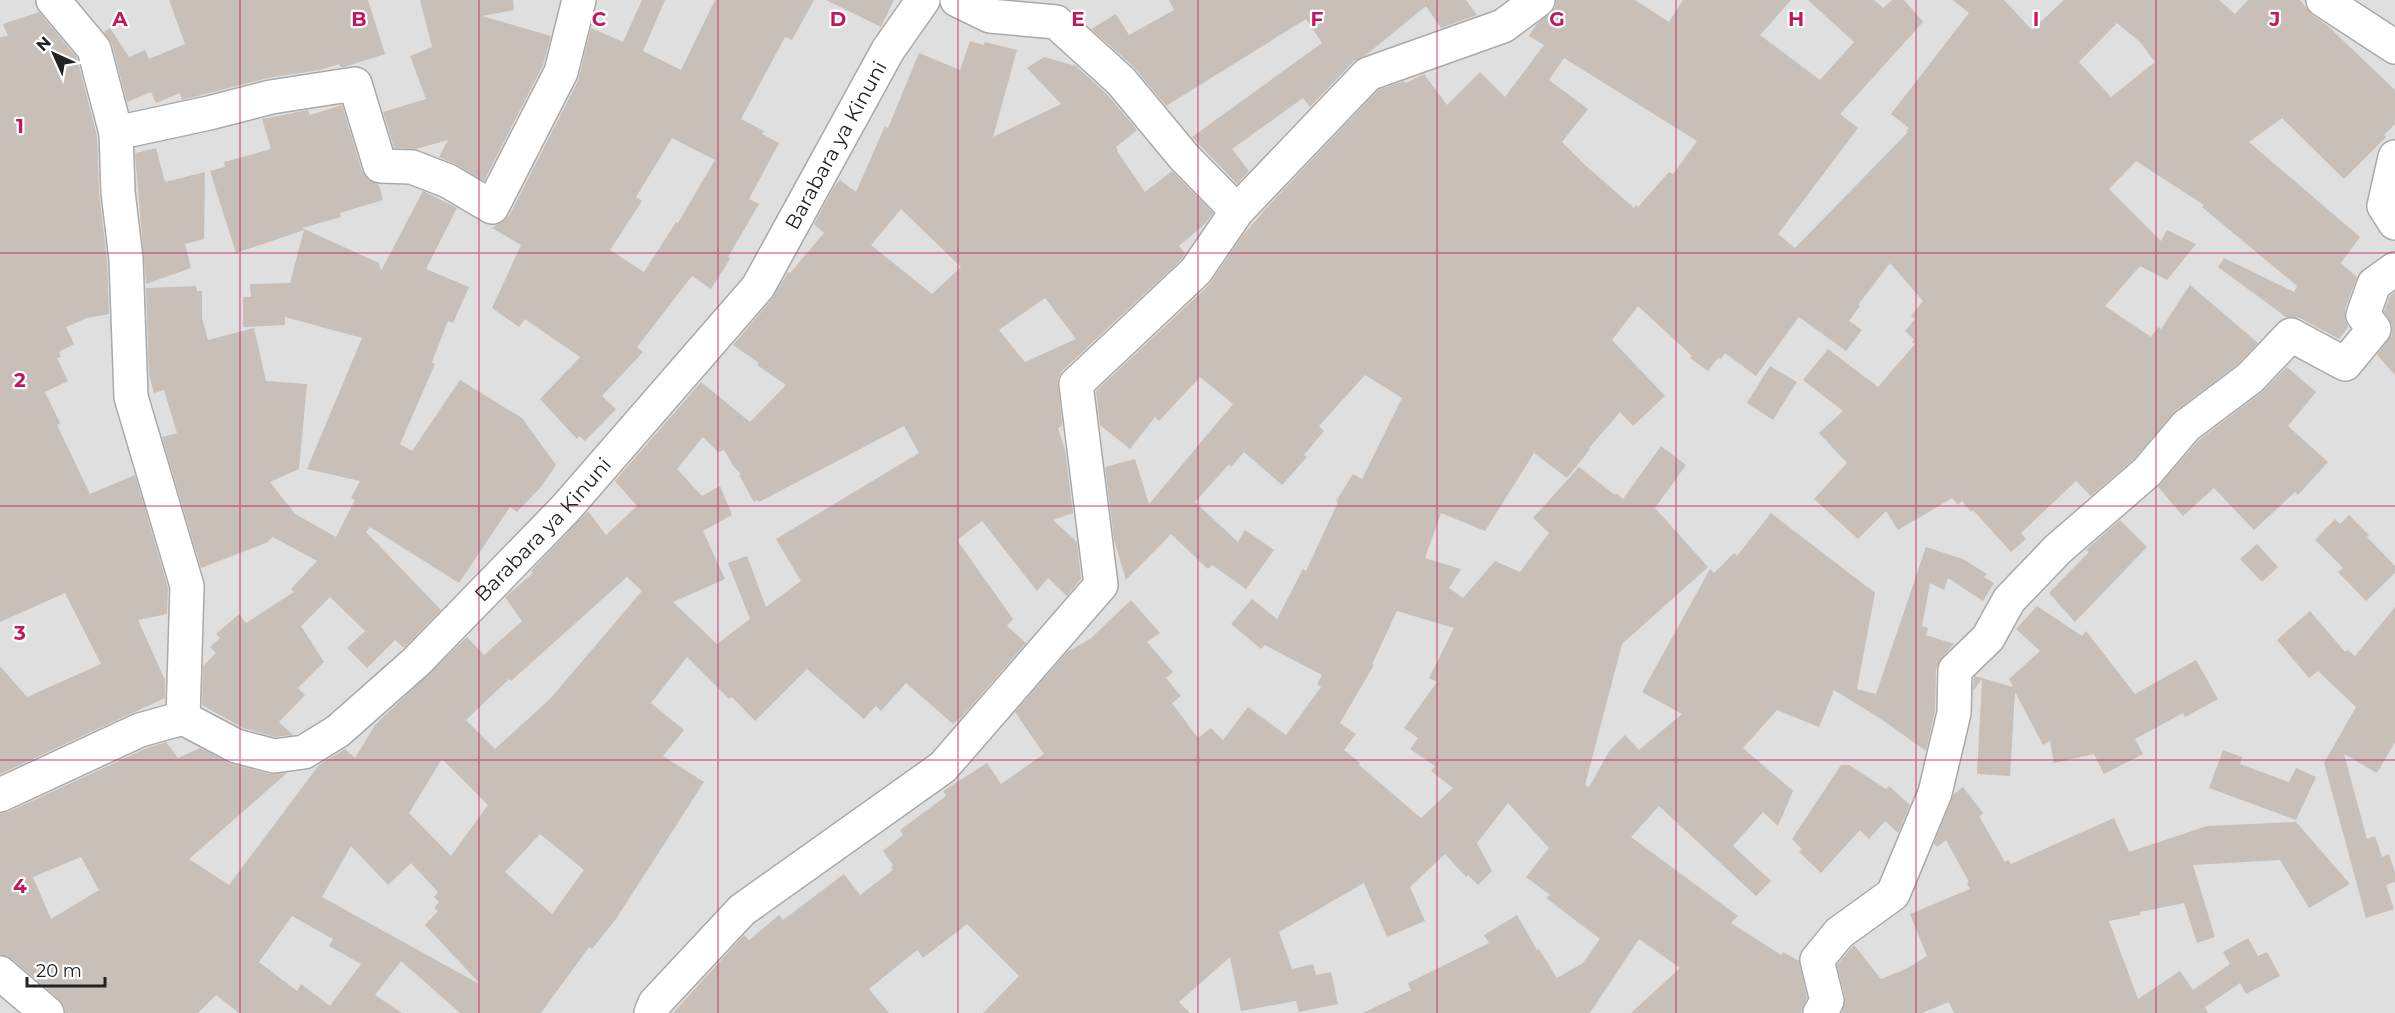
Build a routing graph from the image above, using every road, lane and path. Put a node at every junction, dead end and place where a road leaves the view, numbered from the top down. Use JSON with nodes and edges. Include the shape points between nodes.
{"nodes":[{"id":1,"x":53,"y":0,"type":"edge"},
{"id":2,"x":579,"y":0,"type":"edge"},
{"id":3,"x":923,"y":0,"type":"edge"},
{"id":4,"x":957,"y":0,"type":"edge"},
{"id":5,"x":1538,"y":0,"type":"edge"},
{"id":6,"x":2323,"y":0,"type":"edge"},
{"id":7,"x":2395,"y":47,"type":"edge"},
{"id":8,"x":116,"y":133,"type":"junction"},
{"id":9,"x":2395,"y":157,"type":"edge"},
{"id":10,"x":1237,"y":211,"type":"junction"},
{"id":11,"x":2395,"y":223,"type":"edge"},
{"id":12,"x":2395,"y":269,"type":"edge"},
{"id":13,"x":183,"y":718,"type":"junction"},
{"id":14,"x":0,"y":795,"type":"edge"},
{"id":15,"x":0,"y":974,"type":"edge"},
{"id":16,"x":47,"y":1013,"type":"edge"},
{"id":17,"x":651,"y":1013,"type":"edge"},
{"id":18,"x":1820,"y":1013,"type":"edge"}],
"edges":[{"from":1,"to":8,"type":"street","via":[[94,49]]},
{"from":2,"to":8,"type":"street","via":[[561,72],[492,207],[448,181],[412,167],[380,166],[355,84],[271,97]]},
{"from":3,"to":13,"type":"street","name":"Barabara ya Kinuni","via":[[888,50],[758,287],[565,509],[416,662],[338,731],[304,752],[274,756],[236,746]]},
{"from":4,"to":10,"type":"street","via":[[990,16],[1056,22],[1121,81],[1184,157]]},
{"from":5,"to":10,"type":"street","via":[[1503,26],[1368,74]]},
{"from":6,"to":7,"type":"street"},
{"from":8,"to":13,"type":"street","via":[[131,397],[187,586]]},
{"from":9,"to":11,"type":"street","via":[[2384,206]]},
{"from":10,"to":17,"type":"street","via":[[1196,271],[1076,384],[1101,585],[943,766],[742,910],[655,1003]]},
{"from":12,"to":18,"type":"street","via":[[2374,284],[2363,315],[2374,329],[2345,364],[2291,335],[2250,378],[2186,426],[2147,472],[2058,549],[2009,600],[1988,638],[1955,670],[1954,713],[1935,793],[1893,894],[1839,933],[1817,960],[1827,1001]]},
{"from":13,"to":14,"type":"street","via":[[140,730]]},
{"from":15,"to":16,"type":"street"}]}
